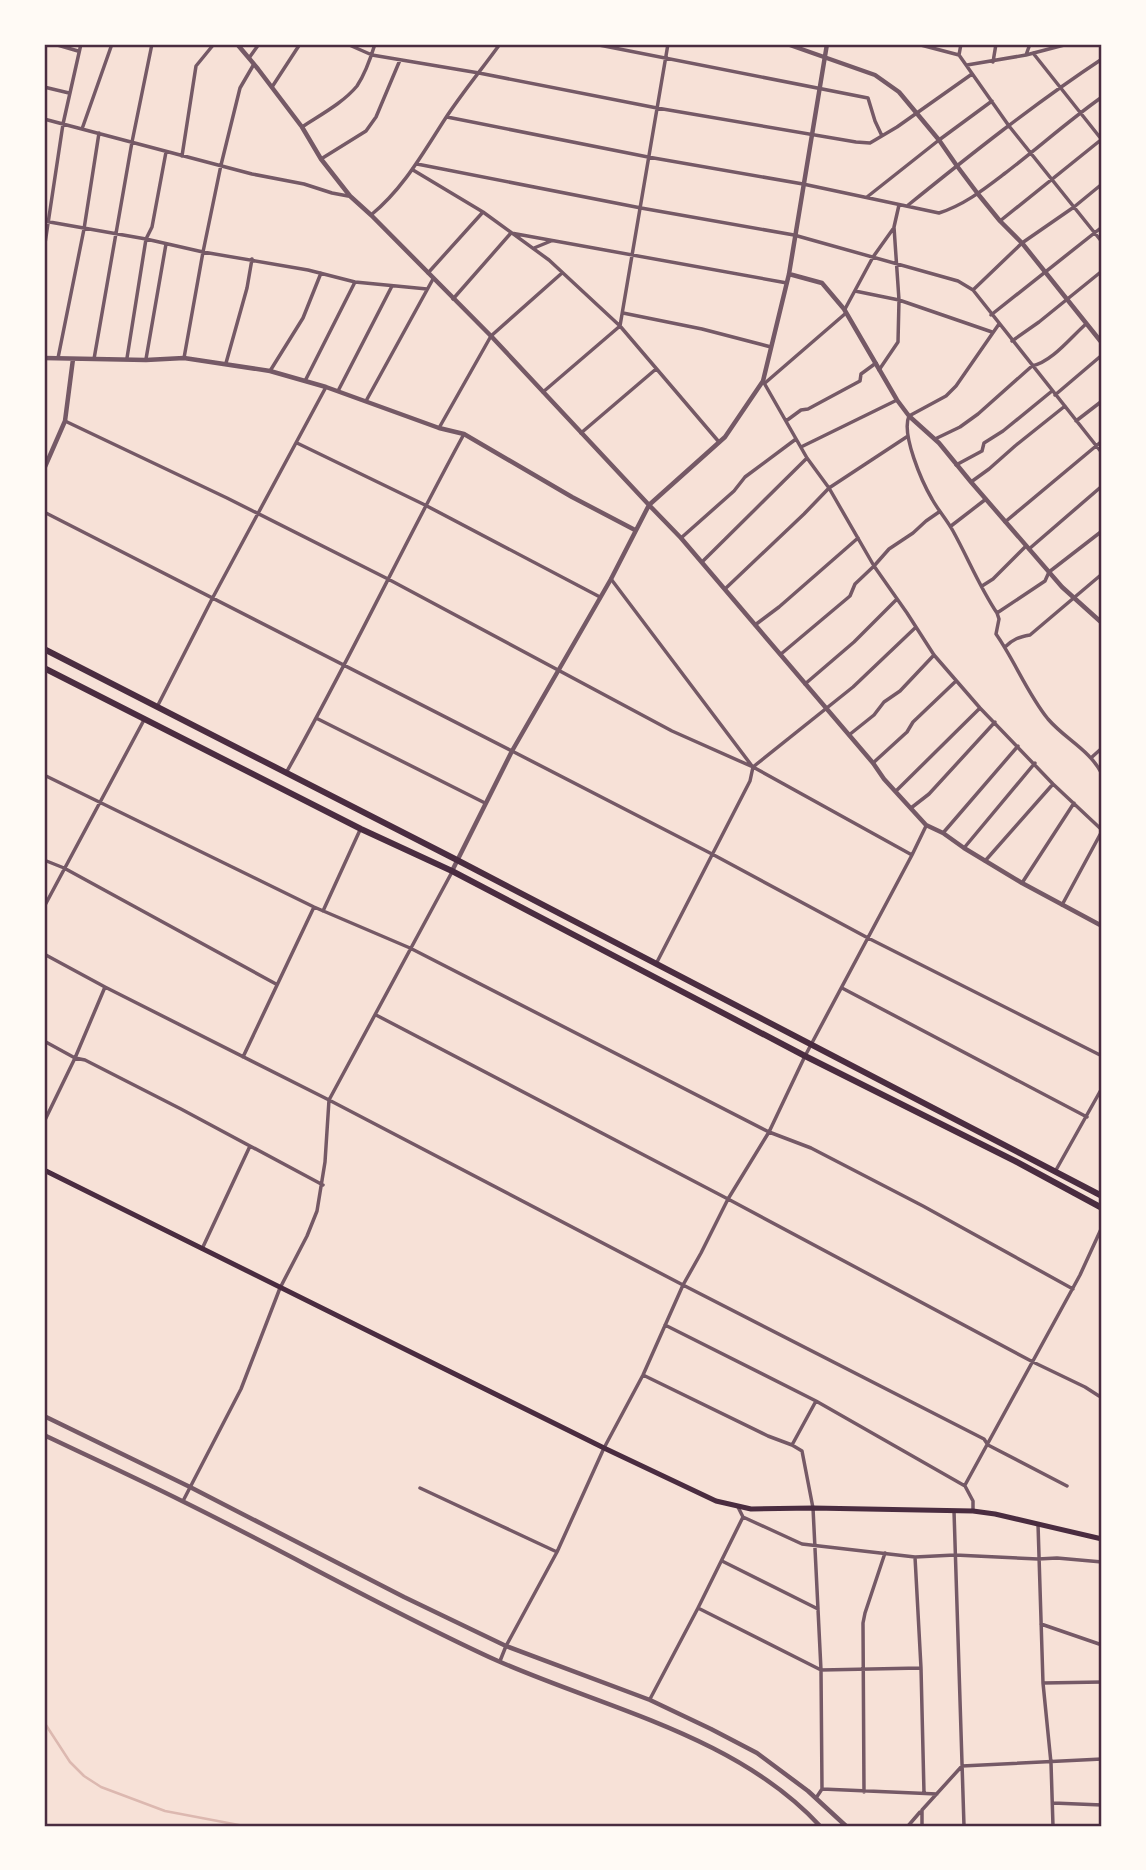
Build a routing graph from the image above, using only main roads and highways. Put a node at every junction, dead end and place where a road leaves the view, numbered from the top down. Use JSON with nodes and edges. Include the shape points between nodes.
{"nodes":[{"id":1,"x":44,"y":649,"type":"edge"},
{"id":2,"x":44,"y":668,"type":"edge"},
{"id":3,"x":44,"y":1171,"type":"edge"},
{"id":4,"x":1102,"y":1196,"type":"edge"},
{"id":5,"x":1102,"y":1208,"type":"edge"},
{"id":6,"x":1102,"y":1539,"type":"edge"}],
"edges":[{"from":1,"to":4,"type":"main road"},
{"from":2,"to":5,"type":"main road","via":[[452,871]]},
{"from":3,"to":6,"type":"main road","via":[[716,1501],[751,1509],[973,1511]]}]}
